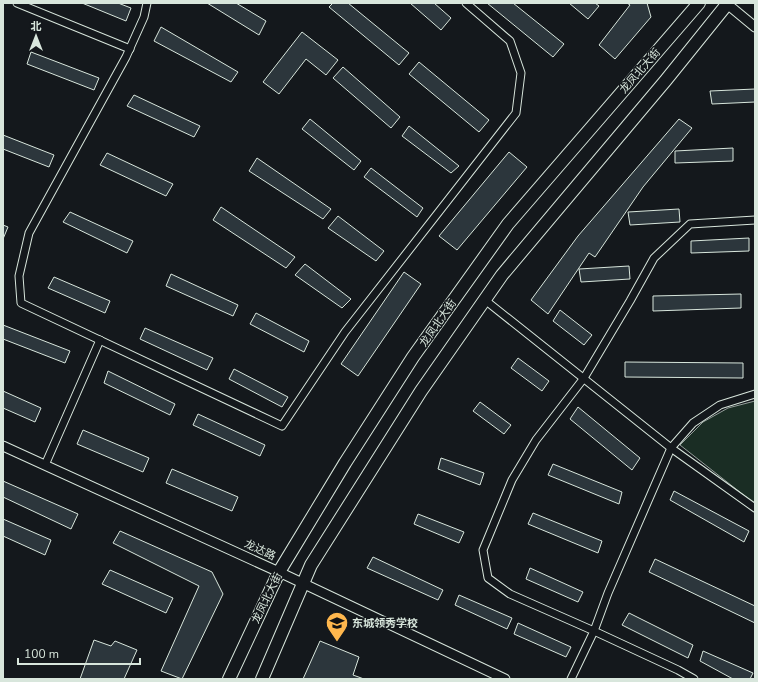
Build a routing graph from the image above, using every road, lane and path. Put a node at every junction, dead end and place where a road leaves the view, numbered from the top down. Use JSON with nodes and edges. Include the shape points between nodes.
{"nodes":[{"id":1,"x":17,"y":3,"type":"edge"},
{"id":2,"x":147,"y":3,"type":"edge"},
{"id":3,"x":466,"y":3,"type":"edge"},
{"id":4,"x":699,"y":3,"type":"edge"},
{"id":5,"x":727,"y":3,"type":"edge"},
{"id":6,"x":755,"y":27,"type":"edge"},
{"id":7,"x":130,"y":49,"type":"junction"},
{"id":8,"x":755,"y":220,"type":"edge"},
{"id":9,"x":485,"y":300,"type":"junction"},
{"id":10,"x":100,"y":340,"type":"junction"},
{"id":11,"x":584,"y":378,"type":"junction"},
{"id":12,"x":755,"y":394,"type":"edge"},
{"id":13,"x":3,"y":446,"type":"edge"},
{"id":14,"x":671,"y":448,"type":"junction"},
{"id":15,"x":45,"y":465,"type":"junction"},
{"id":16,"x":755,"y":508,"type":"edge"},
{"id":17,"x":279,"y":572,"type":"junction"},
{"id":18,"x":303,"y":584,"type":"junction"},
{"id":19,"x":594,"y":631,"type":"junction"},
{"id":20,"x":230,"y":679,"type":"edge"},
{"id":21,"x":262,"y":679,"type":"edge"},
{"id":22,"x":505,"y":679,"type":"edge"},
{"id":23,"x":571,"y":679,"type":"edge"},
{"id":24,"x":694,"y":679,"type":"edge"}],
"edges":[{"from":1,"to":7,"type":"street"},
{"from":2,"to":7,"type":"street","via":[[144,17]]},
{"from":3,"to":10,"type":"street","via":[[510,41],[521,73],[516,113],[345,332],[282,426]]},
{"from":4,"to":17,"type":"main road","name":"龙凤北大街","via":[[508,224],[413,357]]},
{"from":5,"to":6,"type":"street"},
{"from":5,"to":9,"type":"main road","via":[[666,80],[502,275]]},
{"from":7,"to":10,"type":"street","via":[[29,233],[19,276],[21,303]]},
{"from":8,"to":11,"type":"street","via":[[690,224],[654,258]]},
{"from":9,"to":11,"type":"street"},
{"from":9,"to":18,"type":"main road","via":[[417,398],[311,565]]},
{"from":10,"to":15,"type":"street"},
{"from":11,"to":14,"type":"street"},
{"from":11,"to":19,"type":"street","via":[[536,440],[512,480],[483,550],[488,578],[504,590]]},
{"from":12,"to":14,"type":"street","via":[[720,405],[693,423]]},
{"from":13,"to":15,"type":"street","name":"龙达路"},
{"from":14,"to":16,"type":"street"},
{"from":14,"to":19,"type":"street"},
{"from":15,"to":17,"type":"street","name":"龙达路"},
{"from":17,"to":18,"type":"street","name":"龙达路"},
{"from":17,"to":20,"type":"main road","name":"龙凤北大街"},
{"from":18,"to":21,"type":"main road"},
{"from":18,"to":22,"type":"street","name":"龙达路"},
{"from":19,"to":23,"type":"street"},
{"from":19,"to":24,"type":"street"}]}
